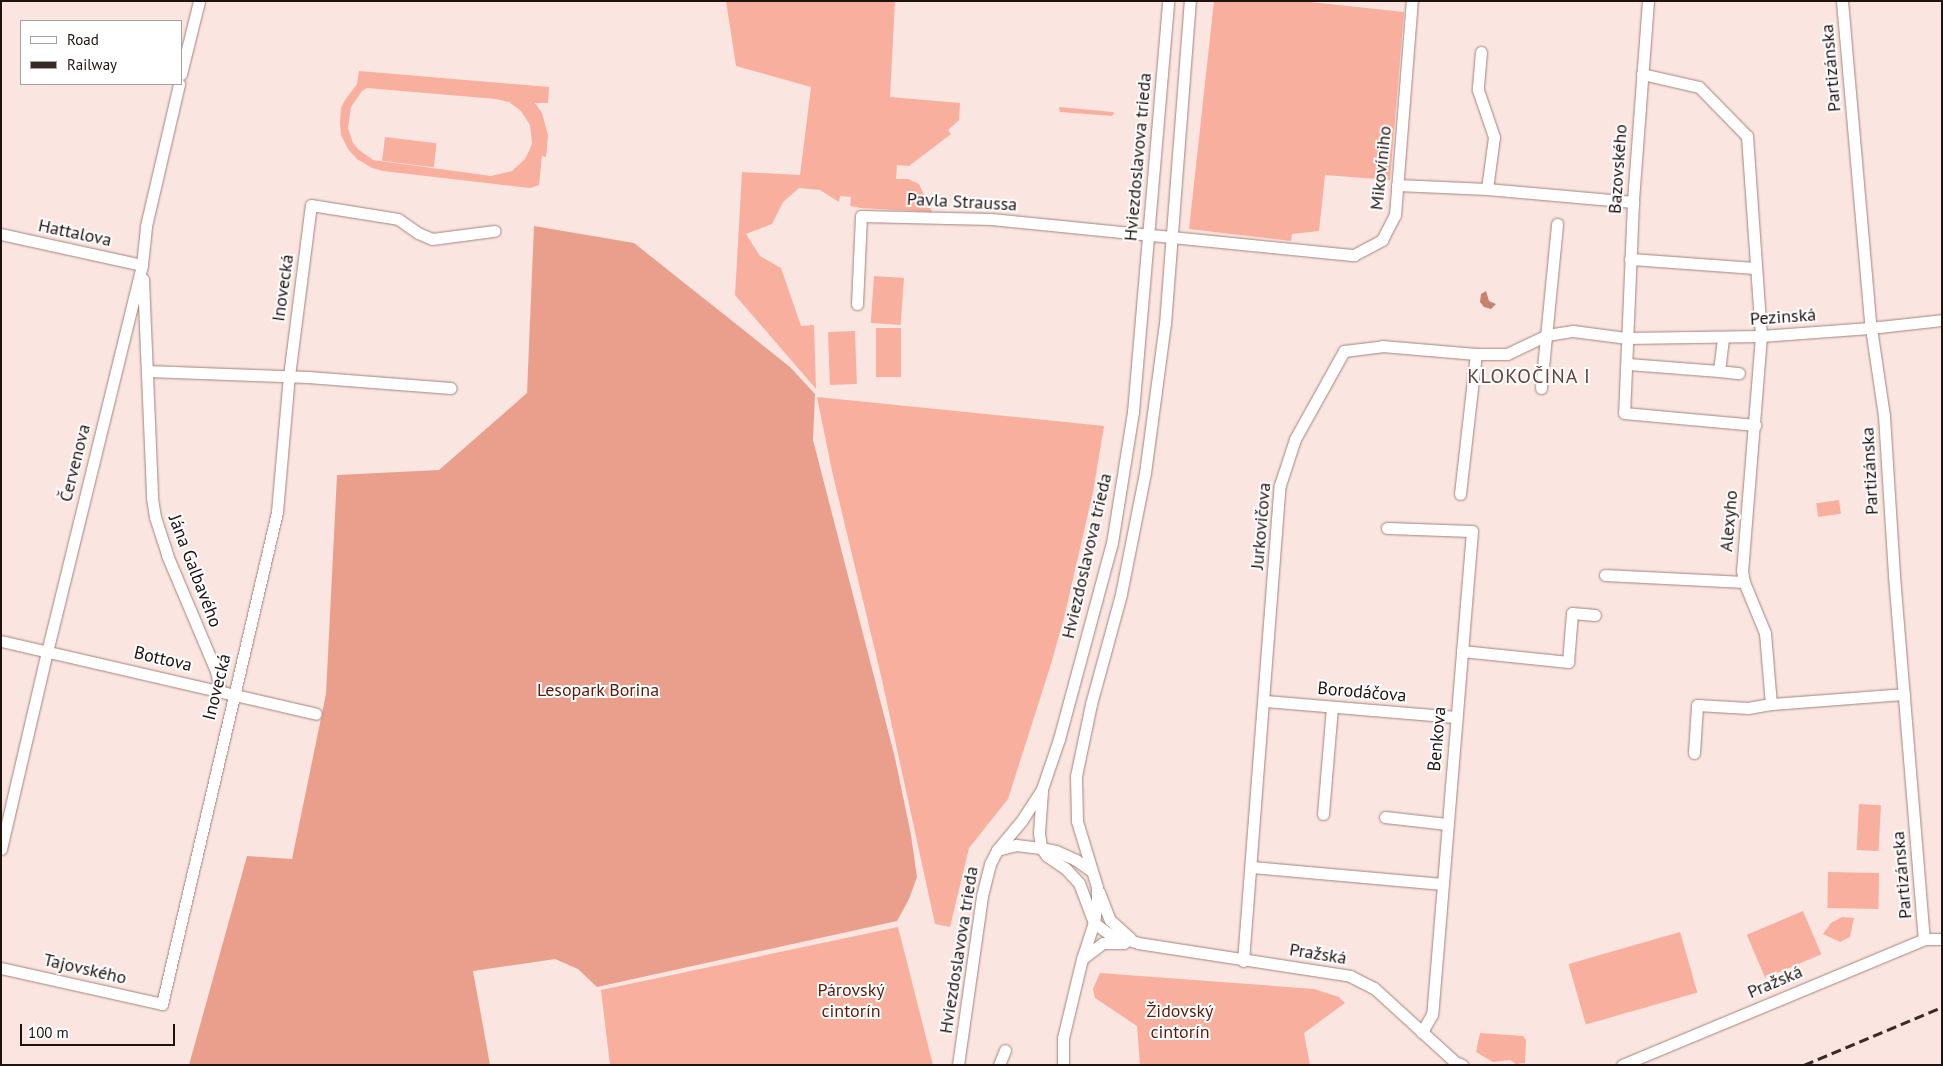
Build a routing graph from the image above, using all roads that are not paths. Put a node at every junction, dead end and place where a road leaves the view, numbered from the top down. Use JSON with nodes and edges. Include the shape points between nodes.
{"nodes":[{"id":1,"x":199,"y":1,"type":"edge"},
{"id":2,"x":1168,"y":1,"type":"edge"},
{"id":3,"x":1190,"y":1,"type":"edge"},
{"id":4,"x":1407,"y":1,"type":"edge"},
{"id":5,"x":1412,"y":1,"type":"edge"},
{"id":6,"x":1648,"y":1,"type":"edge"},
{"id":7,"x":1842,"y":1,"type":"edge"},
{"id":8,"x":1481,"y":52,"type":"dead end"},
{"id":9,"x":182,"y":70,"type":"edge"},
{"id":10,"x":1642,"y":74,"type":"junction"},
{"id":11,"x":179,"y":85,"type":"edge"},
{"id":12,"x":1397,"y":185,"type":"junction"},
{"id":13,"x":1487,"y":189,"type":"junction"},
{"id":14,"x":1633,"y":202,"type":"junction"},
{"id":15,"x":1557,"y":224,"type":"dead end"},
{"id":16,"x":494,"y":231,"type":"dead end"},
{"id":17,"x":1,"y":234,"type":"edge"},
{"id":18,"x":1150,"y":234,"type":"junction"},
{"id":19,"x":1171,"y":237,"type":"junction"},
{"id":20,"x":1630,"y":259,"type":"junction"},
{"id":21,"x":142,"y":265,"type":"junction"},
{"id":22,"x":1756,"y":268,"type":"junction"},
{"id":23,"x":857,"y":304,"type":"dead end"},
{"id":24,"x":1942,"y":320,"type":"edge"},
{"id":25,"x":1870,"y":328,"type":"junction"},
{"id":26,"x":1547,"y":335,"type":"junction"},
{"id":27,"x":1761,"y":336,"type":"junction"},
{"id":28,"x":1723,"y":337,"type":"junction"},
{"id":29,"x":1626,"y":338,"type":"junction"},
{"id":30,"x":1476,"y":354,"type":"junction"},
{"id":31,"x":1628,"y":364,"type":"junction"},
{"id":32,"x":146,"y":371,"type":"junction"},
{"id":33,"x":1719,"y":371,"type":"junction"},
{"id":34,"x":1739,"y":373,"type":"dead end"},
{"id":35,"x":289,"y":376,"type":"junction"},
{"id":36,"x":451,"y":388,"type":"dead end"},
{"id":37,"x":1541,"y":388,"type":"dead end"},
{"id":38,"x":1755,"y":425,"type":"junction"},
{"id":39,"x":1460,"y":494,"type":"dead end"},
{"id":40,"x":1387,"y":528,"type":"dead end"},
{"id":41,"x":1605,"y":575,"type":"dead end"},
{"id":42,"x":1744,"y":582,"type":"junction"},
{"id":43,"x":1595,"y":615,"type":"dead end"},
{"id":44,"x":1,"y":641,"type":"edge"},
{"id":45,"x":1462,"y":651,"type":"junction"},
{"id":46,"x":47,"y":652,"type":"junction"},
{"id":47,"x":220,"y":690,"type":"junction"},
{"id":48,"x":233,"y":693,"type":"junction"},
{"id":49,"x":1904,"y":694,"type":"junction"},
{"id":50,"x":1265,"y":702,"type":"junction"},
{"id":51,"x":1771,"y":704,"type":"junction"},
{"id":52,"x":1332,"y":707,"type":"junction"},
{"id":53,"x":316,"y":714,"type":"dead end"},
{"id":54,"x":1456,"y":717,"type":"junction"},
{"id":55,"x":1694,"y":753,"type":"dead end"},
{"id":56,"x":1042,"y":789,"type":"junction"},
{"id":57,"x":1323,"y":814,"type":"dead end"},
{"id":58,"x":1384,"y":817,"type":"dead end"},
{"id":59,"x":1448,"y":824,"type":"junction"},
{"id":60,"x":1041,"y":848,"type":"junction"},
{"id":61,"x":1,"y":849,"type":"edge"},
{"id":62,"x":996,"y":850,"type":"junction"},
{"id":63,"x":1252,"y":867,"type":"junction"},
{"id":64,"x":1092,"y":871,"type":"junction"},
{"id":65,"x":1442,"y":884,"type":"junction"},
{"id":66,"x":1097,"y":887,"type":"junction"},
{"id":67,"x":1094,"y":922,"type":"junction"},
{"id":68,"x":1924,"y":939,"type":"junction"},
{"id":69,"x":1942,"y":939,"type":"edge"},
{"id":70,"x":1138,"y":943,"type":"junction"},
{"id":71,"x":1082,"y":959,"type":"junction"},
{"id":72,"x":1244,"y":961,"type":"junction"},
{"id":73,"x":1,"y":968,"type":"edge"},
{"id":74,"x":162,"y":1004,"type":"joint"},
{"id":75,"x":1422,"y":1032,"type":"junction"},
{"id":76,"x":1004,"y":1050,"type":"dead end"},
{"id":77,"x":958,"y":1065,"type":"edge"},
{"id":78,"x":999,"y":1065,"type":"edge"},
{"id":79,"x":1063,"y":1065,"type":"edge"},
{"id":80,"x":1462,"y":1065,"type":"edge"},
{"id":81,"x":1622,"y":1065,"type":"edge"}],
"edges":[{"from":1,"to":9,"type":"street"},
{"from":2,"to":18,"type":"street","name":"Hviezdoslavova trieda"},
{"from":3,"to":19,"type":"street"},
{"from":4,"to":5,"type":"street","name":"Mikovíniho"},
{"from":5,"to":12,"type":"street","name":"Mikovíniho"},
{"from":6,"to":10,"type":"street","name":"Bazovského"},
{"from":7,"to":25,"type":"street","name":"Partizánska"},
{"from":8,"to":13,"type":"street","via":[[1478,90],[1494,137]]},
{"from":10,"to":14,"type":"street","name":"Bazovského"},
{"from":10,"to":22,"type":"street","name":"Alexyho","via":[[1700,87],[1747,136]]},
{"from":11,"to":21,"type":"street","name":"Červenova","via":[[146,226]]},
{"from":12,"to":13,"type":"street"},
{"from":12,"to":19,"type":"street","name":"Mikovíniho","via":[[1395,215],[1382,240],[1354,255]]},
{"from":13,"to":14,"type":"street"},
{"from":14,"to":20,"type":"street","name":"Bazovského"},
{"from":15,"to":26,"type":"street"},
{"from":16,"to":35,"type":"street","name":"Inovecká","via":[[432,239],[418,234],[398,219],[311,205]]},
{"from":17,"to":21,"type":"street","name":"Hattalova"},
{"from":18,"to":19,"type":"street","name":"Mikovíniho"},
{"from":18,"to":23,"type":"street","name":"Pavla Straussa","via":[[991,219],[861,216]]},
{"from":18,"to":56,"type":"street","name":"Hviezdoslavova trieda","via":[[1133,412],[1113,534],[1059,739]]},
{"from":19,"to":64,"type":"street","via":[[1165,324],[1145,473],[1121,594],[1091,704],[1076,776],[1077,821]]},
{"from":20,"to":22,"type":"street"},
{"from":20,"to":29,"type":"street","name":"Bazovského"},
{"from":21,"to":32,"type":"street","name":"Jána Galbavého"},
{"from":21,"to":46,"type":"street","name":"Červenova"},
{"from":22,"to":27,"type":"street","name":"Alexyho"},
{"from":24,"to":25,"type":"street","name":"Pezinská"},
{"from":25,"to":27,"type":"street","name":"Pezinská"},
{"from":25,"to":49,"type":"street","name":"Partizánska","via":[[1884,416]]},
{"from":26,"to":29,"type":"street","name":"Jurkovičova","via":[[1573,331]]},
{"from":26,"to":30,"type":"street","name":"Jurkovičova","via":[[1507,354]]},
{"from":26,"to":37,"type":"street"},
{"from":27,"to":28,"type":"street","name":"Pezinská"},
{"from":27,"to":38,"type":"street","name":"Alexyho"},
{"from":28,"to":29,"type":"street","name":"Pezinská"},
{"from":28,"to":33,"type":"street"},
{"from":29,"to":31,"type":"street","name":"Bazovského"},
{"from":30,"to":39,"type":"street"},
{"from":30,"to":50,"type":"street","name":"Jurkovičova","via":[[1382,346],[1344,351],[1295,438],[1280,485]]},
{"from":31,"to":33,"type":"street"},
{"from":31,"to":38,"type":"street","name":"Bazovského","via":[[1624,413]]},
{"from":32,"to":35,"type":"street"},
{"from":32,"to":47,"type":"street","name":"Jána Galbavého","via":[[155,517],[167,555],[216,671]]},
{"from":33,"to":34,"type":"street"},
{"from":35,"to":36,"type":"street"},
{"from":35,"to":48,"type":"street","name":"Inovecká","via":[[277,512]]},
{"from":38,"to":42,"type":"street","name":"Alexyho","via":[[1742,570]]},
{"from":40,"to":45,"type":"street","name":"Benkova","via":[[1472,531]]},
{"from":41,"to":42,"type":"street"},
{"from":42,"to":51,"type":"street","name":"Alexyho","via":[[1765,633]]},
{"from":43,"to":45,"type":"street","via":[[1572,613],[1568,662]]},
{"from":44,"to":46,"type":"street","name":"Bottova"},
{"from":45,"to":54,"type":"street","name":"Benkova"},
{"from":46,"to":47,"type":"street","name":"Bottova"},
{"from":46,"to":61,"type":"street","name":"Červenova"},
{"from":47,"to":48,"type":"street","name":"Bottova"},
{"from":48,"to":53,"type":"street","name":"Bottova"},
{"from":48,"to":74,"type":"street","name":"Inovecká"},
{"from":49,"to":51,"type":"street"},
{"from":49,"to":68,"type":"street","name":"Partizánska"},
{"from":50,"to":52,"type":"street","name":"Borodáčova"},
{"from":50,"to":63,"type":"street","name":"Jurkovičova"},
{"from":51,"to":55,"type":"street","via":[[1748,708],[1697,705]]},
{"from":52,"to":54,"type":"street","name":"Borodáčova"},
{"from":52,"to":57,"type":"street"},
{"from":54,"to":59,"type":"street","name":"Benkova"},
{"from":56,"to":60,"type":"street"},
{"from":56,"to":62,"type":"street","name":"Hviezdoslavova trieda","via":[[1022,820]]},
{"from":58,"to":59,"type":"street"},
{"from":59,"to":65,"type":"street","name":"Benkova"},
{"from":60,"to":62,"type":"street","via":[[1016,845]]},
{"from":60,"to":64,"type":"street","via":[[1076,860]]},
{"from":60,"to":67,"type":"street","via":[[1079,883]]},
{"from":62,"to":77,"type":"street","name":"Hviezdoslavova trieda","via":[[982,896]]},
{"from":63,"to":65,"type":"street"},
{"from":63,"to":72,"type":"street","name":"Jurkovičova"},
{"from":64,"to":66,"type":"street"},
{"from":65,"to":75,"type":"street","name":"Benkova","via":[[1432,1014]]},
{"from":66,"to":67,"type":"street"},
{"from":66,"to":70,"type":"street","via":[[1110,920]]},
{"from":67,"to":70,"type":"street","via":[[1110,934]]},
{"from":67,"to":71,"type":"street"},
{"from":68,"to":69,"type":"street","name":"Pražská"},
{"from":68,"to":81,"type":"street","name":"Pražská"},
{"from":70,"to":71,"type":"street","via":[[1103,943]]},
{"from":70,"to":72,"type":"street","name":"Pražská"},
{"from":71,"to":79,"type":"street","via":[[1063,1038]]},
{"from":72,"to":75,"type":"street","name":"Pražská","via":[[1350,976],[1374,988]]},
{"from":73,"to":74,"type":"street","name":"Tajovského"},
{"from":75,"to":80,"type":"street","name":"Pražská","via":[[1454,1062]]},
{"from":76,"to":78,"type":"street"}]}
